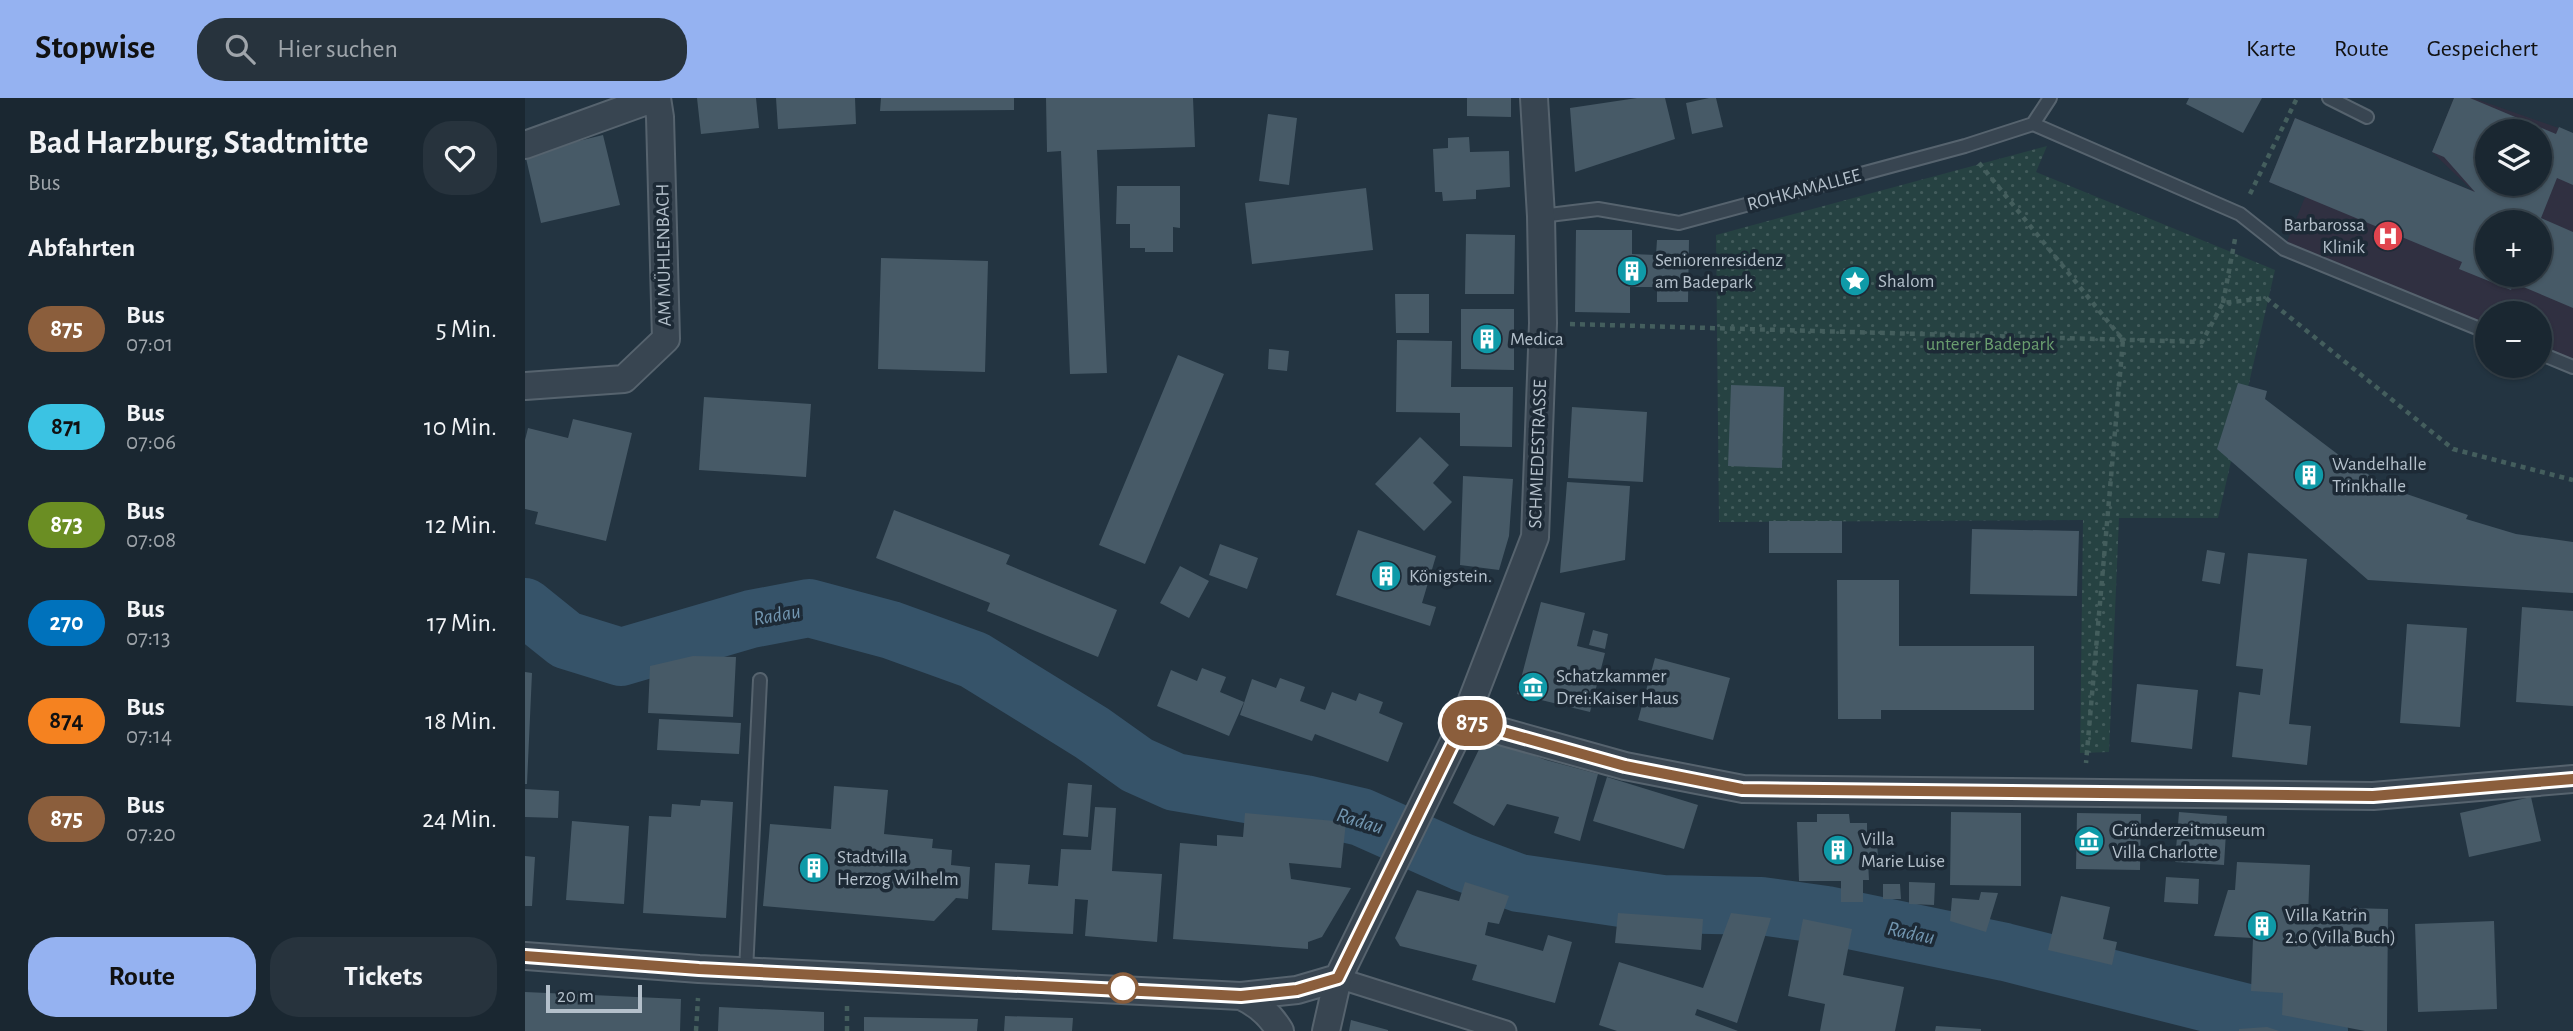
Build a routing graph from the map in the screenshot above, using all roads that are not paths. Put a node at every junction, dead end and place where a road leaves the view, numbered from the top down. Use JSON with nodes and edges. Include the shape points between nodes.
{"nodes":[{"id":1,"x":656,"y":98,"type":"edge"},
{"id":2,"x":1534,"y":98,"type":"edge"},
{"id":3,"x":2050,"y":98,"type":"edge"},
{"id":4,"x":2329,"y":98,"type":"edge"},
{"id":5,"x":2367,"y":117,"type":"dead end"},
{"id":6,"x":2033,"y":124,"type":"junction"},
{"id":7,"x":525,"y":145,"type":"edge"},
{"id":8,"x":1541,"y":216,"type":"junction"},
{"id":9,"x":2475,"y":327,"type":"edge"},
{"id":10,"x":2552,"y":358,"type":"edge"},
{"id":11,"x":2573,"y":367,"type":"edge"},
{"id":12,"x":525,"y":386,"type":"edge"},
{"id":13,"x":760,"y":680,"type":"dead end"},
{"id":14,"x":1464,"y":721,"type":"junction"},
{"id":15,"x":2573,"y":779,"type":"edge"},
{"id":16,"x":525,"y":956,"type":"edge"},
{"id":17,"x":746,"y":971,"type":"junction"},
{"id":18,"x":1338,"y":978,"type":"junction"},
{"id":19,"x":1241,"y":996,"type":"junction"},
{"id":20,"x":1280,"y":1031,"type":"edge"},
{"id":21,"x":1326,"y":1031,"type":"edge"},
{"id":22,"x":1506,"y":1031,"type":"edge"}],
"edges":[{"from":1,"to":7,"type":"street"},
{"from":1,"to":12,"type":"street","name":"AM MÜHLENBACH","via":[[666,339],[624,379]]},
{"from":2,"to":8,"type":"street","name":"SCHMIEDESTRASSE"},
{"from":3,"to":6,"type":"lane"},
{"from":4,"to":5,"type":"lane"},
{"from":6,"to":8,"type":"lane","name":"ROHKAMALLEE","via":[[1679,223],[1598,209]]},
{"from":6,"to":9,"type":"lane","via":[[2240,214],[2284,249]]},
{"from":8,"to":14,"type":"street","name":"SCHMIEDESTRASSE","via":[[1543,323],[1535,537]]},
{"from":10,"to":11,"type":"lane"},
{"from":13,"to":17,"type":"lane"},
{"from":14,"to":15,"type":"street","via":[[1625,766],[1742,789],[2373,796]]},
{"from":14,"to":18,"type":"street","name":"SCHMIEDESTRASSE"},
{"from":16,"to":17,"type":"street"},
{"from":17,"to":19,"type":"street"},
{"from":18,"to":19,"type":"street","via":[[1297,990]]},
{"from":18,"to":21,"type":"street","name":"SCHMIEDESTRASSE"},
{"from":18,"to":22,"type":"street"},
{"from":19,"to":20,"type":"street","via":[[1254,1002]]}]}
